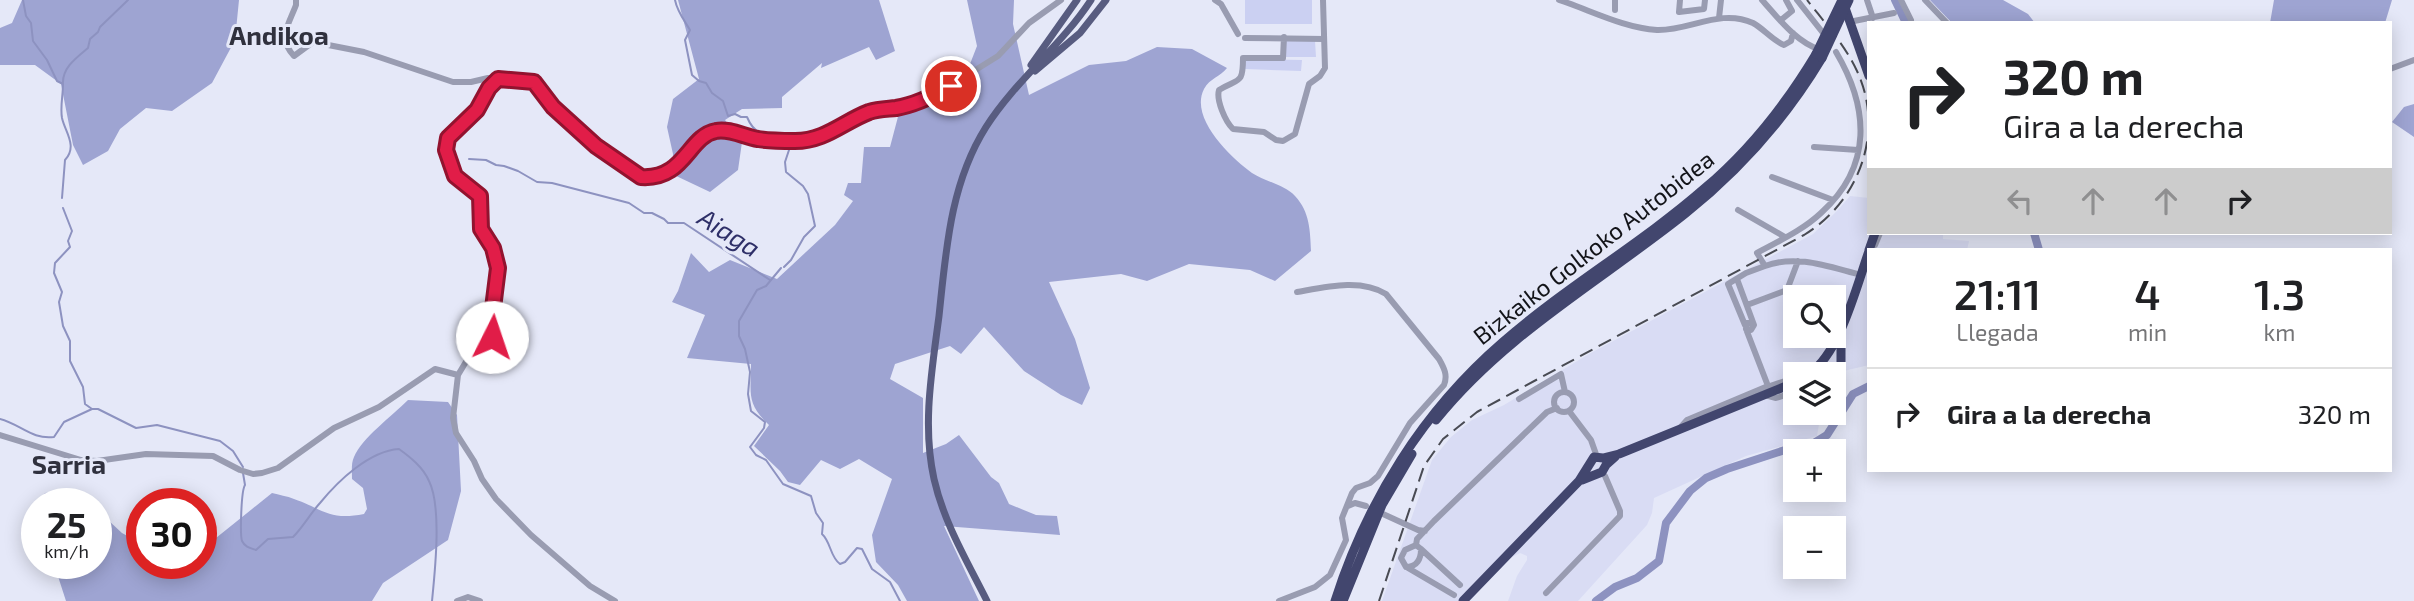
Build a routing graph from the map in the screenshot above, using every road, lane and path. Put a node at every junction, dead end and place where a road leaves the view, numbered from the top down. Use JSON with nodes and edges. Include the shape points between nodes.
{"nodes":[{"id":1,"x":296,"y":0,"type":"edge"},
{"id":2,"x":1061,"y":0,"type":"edge"},
{"id":3,"x":1077,"y":0,"type":"edge"},
{"id":4,"x":1091,"y":0,"type":"edge"},
{"id":5,"x":1107,"y":0,"type":"edge"},
{"id":6,"x":1215,"y":0,"type":"edge"},
{"id":7,"x":1323,"y":0,"type":"edge"},
{"id":8,"x":1559,"y":0,"type":"edge"},
{"id":9,"x":1615,"y":0,"type":"edge"},
{"id":10,"x":1680,"y":0,"type":"edge"},
{"id":11,"x":1705,"y":0,"type":"edge"},
{"id":12,"x":1721,"y":0,"type":"edge"},
{"id":13,"x":1762,"y":0,"type":"edge"},
{"id":14,"x":1786,"y":0,"type":"edge"},
{"id":15,"x":1797,"y":0,"type":"edge"},
{"id":16,"x":1842,"y":0,"type":"edge"},
{"id":17,"x":1849,"y":0,"type":"edge"},
{"id":18,"x":1867,"y":0,"type":"edge"},
{"id":19,"x":1901,"y":0,"type":"edge"},
{"id":20,"x":1925,"y":0,"type":"edge"},
{"id":21,"x":1615,"y":10,"type":"dead end"},
{"id":22,"x":1894,"y":13,"type":"dead end"},
{"id":23,"x":1719,"y":18,"type":"junction"},
{"id":24,"x":1873,"y":18,"type":"junction"},
{"id":25,"x":1781,"y":20,"type":"junction"},
{"id":26,"x":1911,"y":20,"type":"dead end"},
{"id":27,"x":1945,"y":21,"type":"edge"},
{"id":28,"x":1849,"y":22,"type":"junction"},
{"id":29,"x":1793,"y":33,"type":"junction"},
{"id":30,"x":1284,"y":37,"type":"junction"},
{"id":31,"x":1324,"y":38,"type":"junction"},
{"id":32,"x":1825,"y":54,"type":"junction"},
{"id":33,"x":2414,"y":60,"type":"edge"},
{"id":34,"x":2392,"y":68,"type":"edge"},
{"id":35,"x":1867,"y":71,"type":"edge"},
{"id":36,"x":1026,"y":77,"type":"junction"},
{"id":37,"x":498,"y":79,"type":"junction"},
{"id":38,"x":1015,"y":89,"type":"junction"},
{"id":39,"x":1814,"y":147,"type":"dead end"},
{"id":40,"x":1858,"y":150,"type":"junction"},
{"id":41,"x":1772,"y":177,"type":"dead end"},
{"id":42,"x":1833,"y":200,"type":"junction"},
{"id":43,"x":1738,"y":210,"type":"dead end"},
{"id":44,"x":1785,"y":237,"type":"junction"},
{"id":45,"x":1867,"y":258,"type":"edge"},
{"id":46,"x":1798,"y":261,"type":"junction"},
{"id":47,"x":1765,"y":266,"type":"junction"},
{"id":48,"x":1860,"y":275,"type":"junction"},
{"id":49,"x":1737,"y":279,"type":"junction"},
{"id":50,"x":1297,"y":292,"type":"dead end"},
{"id":51,"x":1747,"y":305,"type":"junction"},
{"id":52,"x":1749,"y":327,"type":"junction"},
{"id":53,"x":1835,"y":353,"type":"junction"},
{"id":54,"x":1824,"y":360,"type":"edge"},
{"id":55,"x":1842,"y":362,"type":"edge"},
{"id":56,"x":457,"y":375,"type":"junction"},
{"id":57,"x":1783,"y":386,"type":"edge"},
{"id":58,"x":1565,"y":391,"type":"junction"},
{"id":59,"x":1764,"y":393,"type":"junction"},
{"id":60,"x":1783,"y":396,"type":"edge"},
{"id":61,"x":1519,"y":399,"type":"dead end"},
{"id":62,"x":1557,"y":408,"type":"junction"},
{"id":63,"x":1569,"y":411,"type":"junction"},
{"id":64,"x":1678,"y":431,"type":"junction"},
{"id":65,"x":0,"y":435,"type":"edge"},
{"id":66,"x":1602,"y":460,"type":"junction"},
{"id":67,"x":1589,"y":466,"type":"junction"},
{"id":68,"x":1601,"y":475,"type":"junction"},
{"id":69,"x":1579,"y":481,"type":"junction"},
{"id":70,"x":1352,"y":493,"type":"junction"},
{"id":71,"x":1354,"y":503,"type":"junction"},
{"id":72,"x":1366,"y":506,"type":"dead end"},
{"id":73,"x":1347,"y":507,"type":"junction"},
{"id":74,"x":1383,"y":514,"type":"dead end"},
{"id":75,"x":1413,"y":527,"type":"junction"},
{"id":76,"x":1425,"y":531,"type":"junction"},
{"id":77,"x":1418,"y":544,"type":"junction"},
{"id":78,"x":1408,"y":568,"type":"junction"},
{"id":79,"x":1460,"y":585,"type":"dead end"},
{"id":80,"x":1546,"y":593,"type":"dead end"},
{"id":81,"x":1454,"y":595,"type":"dead end"},
{"id":82,"x":457,"y":601,"type":"edge"},
{"id":83,"x":480,"y":601,"type":"edge"},
{"id":84,"x":612,"y":601,"type":"edge"},
{"id":85,"x":987,"y":601,"type":"edge"},
{"id":86,"x":1279,"y":601,"type":"edge"},
{"id":87,"x":1335,"y":601,"type":"edge"},
{"id":88,"x":1343,"y":601,"type":"edge"},
{"id":89,"x":1463,"y":601,"type":"edge"}],
"edges":[{"from":1,"to":37,"type":"street","via":[[284,35],[294,56],[313,42],[364,52],[453,82]]},
{"from":2,"to":37,"type":"street","via":[[1029,23],[998,56],[940,92],[897,108],[873,111],[812,140],[757,139],[716,131],[704,136],[672,170],[650,178],[641,177],[596,146],[553,107],[534,82]]},
{"from":3,"to":38,"type":"main road"},
{"from":4,"to":36,"type":"main road"},
{"from":5,"to":36,"type":"main road","via":[[1080,33]]},
{"from":6,"to":30,"type":"street","via":[[1242,36]]},
{"from":7,"to":31,"type":"street"},
{"from":8,"to":23,"type":"street","via":[[1658,30]]},
{"from":9,"to":21,"type":"street"},
{"from":10,"to":11,"type":"street","via":[[1679,12],[1704,9]]},
{"from":12,"to":23,"type":"street"},
{"from":13,"to":25,"type":"street"},
{"from":14,"to":25,"type":"street","via":[[1791,12]]},
{"from":15,"to":32,"type":"street","via":[[1816,23]]},
{"from":16,"to":28,"type":"highway"},
{"from":16,"to":32,"type":"highway","name":"Bizkaiko Golkoko Autobidea","bridge":true},
{"from":17,"to":32,"type":"highway","name":"Bizkaiko Golkoko Autobidea","bridge":true},
{"from":18,"to":24,"type":"street"},
{"from":19,"to":26,"type":"street"},
{"from":20,"to":27,"type":"street"},
{"from":22,"to":24,"type":"street"},
{"from":23,"to":29,"type":"street","via":[[1755,24],[1784,45]]},
{"from":24,"to":28,"type":"street"},
{"from":25,"to":29,"type":"street"},
{"from":28,"to":35,"type":"highway"},
{"from":29,"to":32,"type":"street"},
{"from":30,"to":31,"type":"street"},
{"from":30,"to":31,"type":"street","via":[[1283,58],[1243,58],[1239,82],[1219,90],[1218,101],[1233,129],[1264,132],[1283,141],[1292,137],[1309,84],[1325,71]]},
{"from":32,"to":40,"type":"street","via":[[1850,78],[1859,105]]},
{"from":32,"to":87,"type":"highway","name":"Bizkaiko Golkoko Autobidea","via":[[1716,179],[1530,318],[1445,399],[1382,490]]},
{"from":32,"to":88,"type":"highway","name":"Bizkaiko Golkoko Autobidea","via":[[1789,108],[1731,174],[1685,214],[1506,348],[1451,402],[1410,455],[1382,505]]},
{"from":33,"to":34,"type":"street"},
{"from":36,"to":38,"type":"main road"},
{"from":37,"to":56,"type":"street","via":[[477,110],[448,138],[446,150],[455,176],[480,196],[481,229],[498,268],[492,337],[470,355]]},
{"from":38,"to":85,"type":"main road","via":[[980,137],[958,188],[929,393],[929,440],[937,492]]},
{"from":39,"to":40,"type":"street"},
{"from":40,"to":42,"type":"street","via":[[1848,178]]},
{"from":41,"to":42,"type":"street"},
{"from":42,"to":44,"type":"street","via":[[1813,220]]},
{"from":43,"to":44,"type":"street"},
{"from":44,"to":47,"type":"street","via":[[1757,253]]},
{"from":45,"to":48,"type":"highway"},
{"from":46,"to":47,"type":"street"},
{"from":46,"to":48,"type":"street"},
{"from":46,"to":51,"type":"street","via":[[1787,290]]},
{"from":47,"to":49,"type":"street"},
{"from":48,"to":53,"type":"highway"},
{"from":49,"to":51,"type":"street"},
{"from":49,"to":52,"type":"street","via":[[1728,284]]},
{"from":50,"to":70,"type":"street","via":[[1342,285],[1377,288],[1445,370],[1444,385],[1410,423],[1378,476]]},
{"from":51,"to":52,"type":"street"},
{"from":52,"to":59,"type":"street"},
{"from":53,"to":54,"type":"highway"},
{"from":53,"to":55,"type":"highway"},
{"from":56,"to":65,"type":"street","via":[[435,369],[371,412],[334,428],[278,468],[262,473],[239,470],[213,456],[146,454],[80,460]]},
{"from":56,"to":84,"type":"street","via":[[453,424],[485,485],[531,535]]},
{"from":57,"to":59,"type":"highway"},
{"from":58,"to":61,"type":"street","via":[[1561,374]]},
{"from":58,"to":62,"type":"street","via":[[1555,399]]},
{"from":58,"to":63,"type":"street","via":[[1574,400]]},
{"from":59,"to":60,"type":"street"},
{"from":59,"to":64,"type":"highway"},
{"from":59,"to":64,"type":"street","via":[[1687,420]]},
{"from":62,"to":63,"type":"street"},
{"from":62,"to":76,"type":"street","via":[[1547,412]]},
{"from":63,"to":66,"type":"street"},
{"from":64,"to":66,"type":"highway"},
{"from":66,"to":67,"type":"highway","via":[[1591,460]]},
{"from":66,"to":68,"type":"highway"},
{"from":67,"to":68,"type":"highway"},
{"from":67,"to":69,"type":"highway"},
{"from":68,"to":69,"type":"highway"},
{"from":68,"to":80,"type":"street","via":[[1620,516]]},
{"from":69,"to":89,"type":"highway"},
{"from":70,"to":71,"type":"street"},
{"from":70,"to":73,"type":"street"},
{"from":71,"to":72,"type":"street"},
{"from":71,"to":73,"type":"street"},
{"from":73,"to":86,"type":"street","via":[[1342,518],[1346,540],[1330,575],[1315,587]]},
{"from":74,"to":75,"type":"street"},
{"from":75,"to":76,"type":"street"},
{"from":75,"to":77,"type":"street"},
{"from":76,"to":77,"type":"street"},
{"from":77,"to":78,"type":"street","via":[[1418,561]]},
{"from":77,"to":78,"type":"street","via":[[1405,550],[1401,558]]},
{"from":77,"to":79,"type":"street"},
{"from":78,"to":81,"type":"street"},
{"from":82,"to":83,"type":"street","via":[[468,597]]}]}
